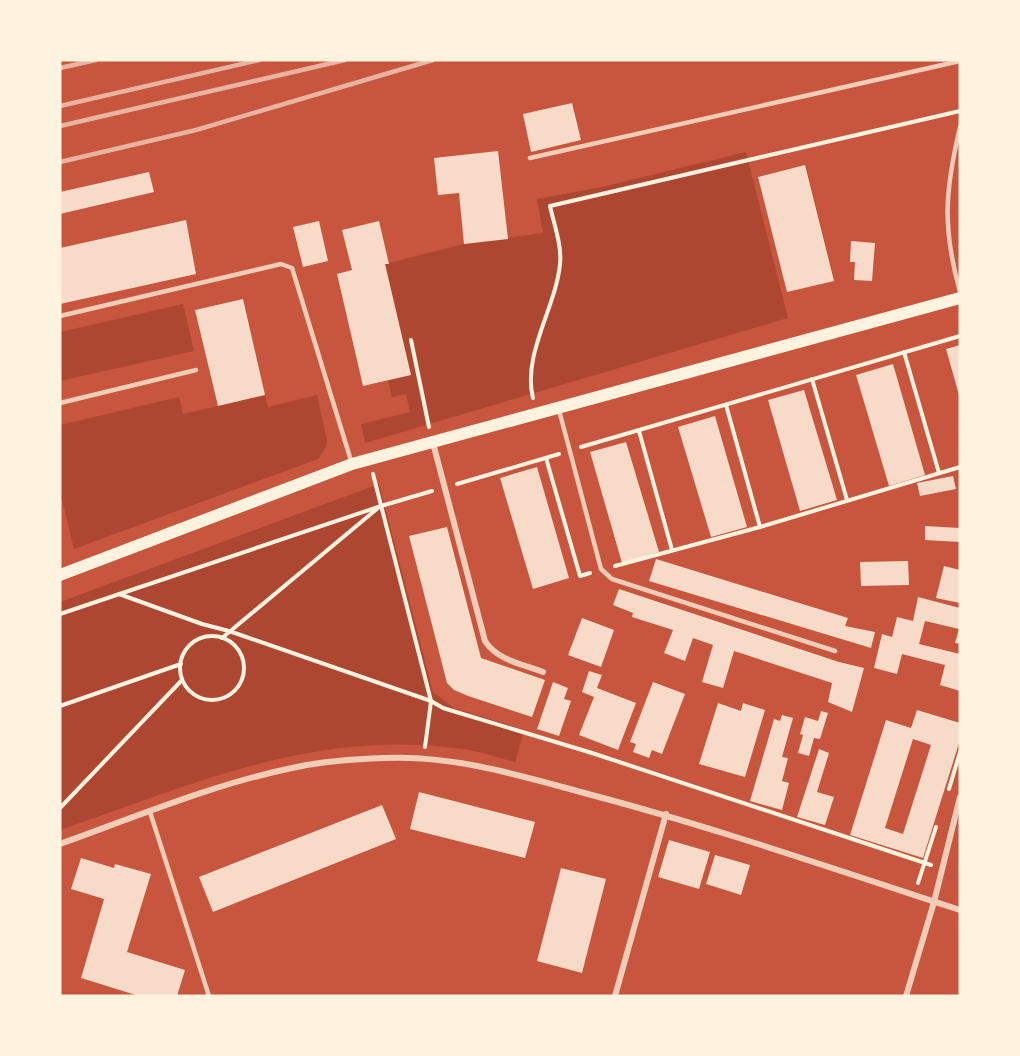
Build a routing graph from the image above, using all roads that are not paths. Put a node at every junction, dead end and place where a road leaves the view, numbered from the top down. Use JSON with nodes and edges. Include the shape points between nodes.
{"nodes":[{"id":1,"x":960,"y":61,"type":"edge"},
{"id":2,"x":960,"y":126,"type":"edge"},
{"id":3,"x":530,"y":158,"type":"dead end"},
{"id":4,"x":960,"y":292,"type":"edge"},
{"id":5,"x":960,"y":298,"type":"edge"},
{"id":6,"x":60,"y":316,"type":"edge"},
{"id":7,"x":196,"y":370,"type":"dead end"},
{"id":8,"x":60,"y":403,"type":"edge"},
{"id":9,"x":558,"y":408,"type":"junction"},
{"id":10,"x":432,"y":442,"type":"junction"},
{"id":11,"x":352,"y":464,"type":"junction"},
{"id":12,"x":60,"y":575,"type":"edge"},
{"id":13,"x":835,"y":651,"type":"dead end"},
{"id":14,"x":543,"y":672,"type":"dead end"},
{"id":15,"x":960,"y":797,"type":"edge"},
{"id":16,"x":150,"y":812,"type":"junction"},
{"id":17,"x":666,"y":814,"type":"junction"},
{"id":18,"x":60,"y":844,"type":"edge"},
{"id":19,"x":934,"y":902,"type":"junction"},
{"id":20,"x":960,"y":910,"type":"edge"},
{"id":21,"x":209,"y":996,"type":"edge"},
{"id":22,"x":615,"y":996,"type":"edge"},
{"id":23,"x":906,"y":996,"type":"edge"}],
"edges":[{"from":1,"to":3,"type":"lane"},
{"from":2,"to":4,"type":"lane","via":[[947,193],[946,221]]},
{"from":5,"to":9,"type":"main road"},
{"from":6,"to":11,"type":"lane","via":[[281,264],[292,268]]},
{"from":7,"to":8,"type":"lane"},
{"from":9,"to":10,"type":"main road"},
{"from":9,"to":13,"type":"lane","via":[[601,569],[612,579]]},
{"from":10,"to":11,"type":"main road"},
{"from":10,"to":14,"type":"street","via":[[484,641],[499,656]]},
{"from":11,"to":12,"type":"main road"},
{"from":15,"to":19,"type":"street"},
{"from":16,"to":17,"type":"street","via":[[292,767],[424,758],[523,776]]},
{"from":16,"to":18,"type":"street"},
{"from":16,"to":21,"type":"lane"},
{"from":17,"to":19,"type":"street"},
{"from":17,"to":22,"type":"street"},
{"from":19,"to":20,"type":"street"},
{"from":19,"to":23,"type":"street"}]}
